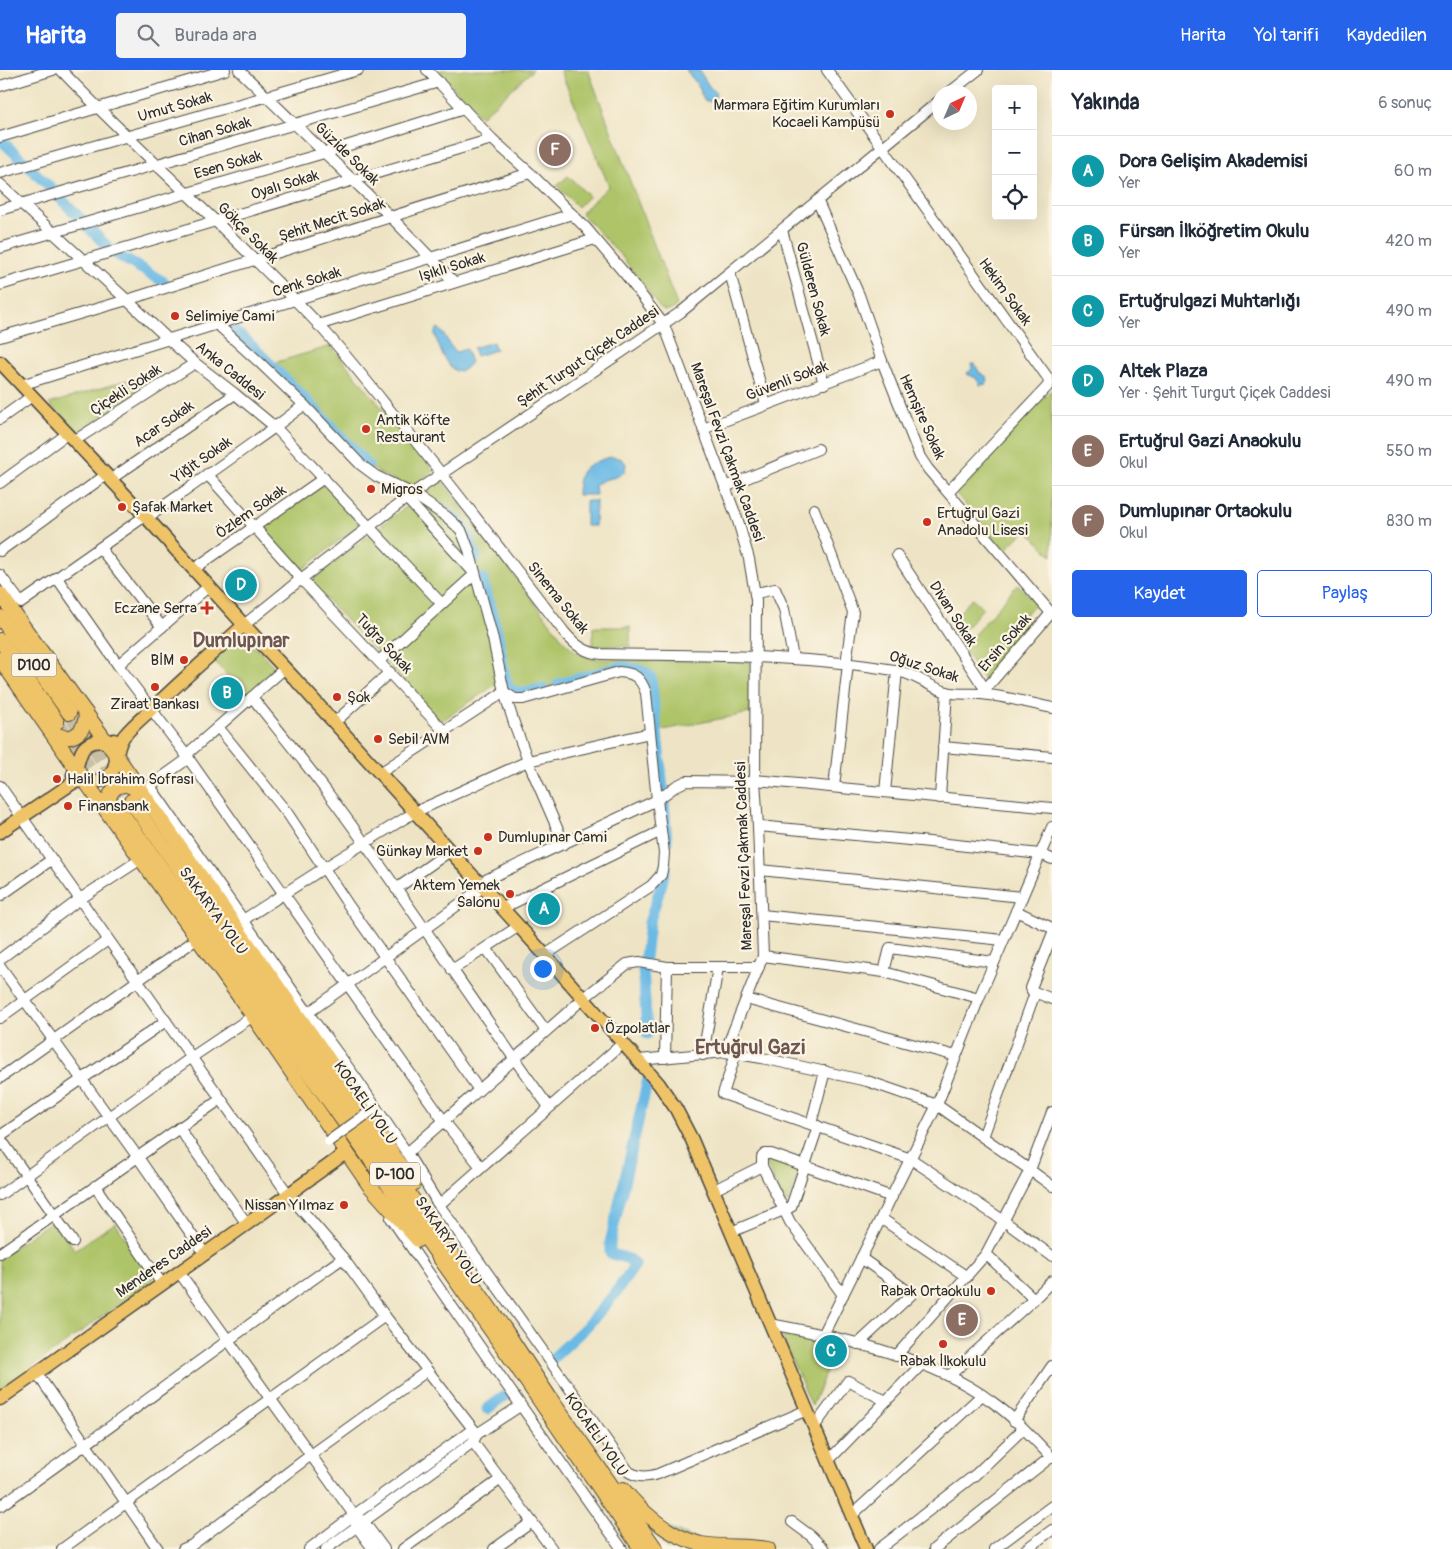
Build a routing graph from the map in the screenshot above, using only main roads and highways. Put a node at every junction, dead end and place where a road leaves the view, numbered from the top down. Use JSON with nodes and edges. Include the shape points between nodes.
{"nodes":[{"id":1,"x":0,"y":362,"type":"edge"},
{"id":2,"x":0,"y":594,"type":"edge"},
{"id":3,"x":0,"y":617,"type":"edge"},
{"id":4,"x":244,"y":625,"type":"junction"},
{"id":5,"x":0,"y":640,"type":"edge"},
{"id":6,"x":1,"y":664,"type":"edge"},
{"id":7,"x":86,"y":712,"type":"junction"},
{"id":8,"x":58,"y":722,"type":"junction"},
{"id":9,"x":124,"y":737,"type":"junction"},
{"id":10,"x":108,"y":743,"type":"junction"},
{"id":11,"x":116,"y":755,"type":"junction"},
{"id":12,"x":75,"y":778,"type":"junction"},
{"id":13,"x":136,"y":796,"type":"junction"},
{"id":14,"x":119,"y":809,"type":"tunnel mouth"},
{"id":15,"x":21,"y":815,"type":"junction"},
{"id":16,"x":114,"y":822,"type":"junction"},
{"id":17,"x":0,"y":826,"type":"edge"},
{"id":18,"x":0,"y":832,"type":"edge"},
{"id":19,"x":347,"y":1152,"type":"junction"},
{"id":20,"x":460,"y":1287,"type":"junction"},
{"id":21,"x":504,"y":1328,"type":"junction"},
{"id":22,"x":550,"y":1398,"type":"junction"},
{"id":23,"x":0,"y":1399,"type":"edge"},
{"id":24,"x":640,"y":1549,"type":"edge"},
{"id":25,"x":656,"y":1549,"type":"edge"},
{"id":26,"x":768,"y":1549,"type":"edge"},
{"id":27,"x":866,"y":1549,"type":"edge"}],
"edges":[{"from":1,"to":4,"type":"main road"},
{"from":2,"to":7,"type":"highway"},
{"from":3,"to":8,"type":"highway","number":"D100"},
{"from":4,"to":9,"type":"main road"},
{"from":4,"to":27,"type":"main road","via":[[660,1084],[692,1140]]},
{"from":5,"to":8,"type":"highway","number":"D100"},
{"from":6,"to":8,"type":"highway"},
{"from":7,"to":8,"type":"highway","via":[[83,727],[70,737],[56,735]]},
{"from":7,"to":10,"type":"highway"},
{"from":8,"to":12,"type":"highway","via":[[64,752]]},
{"from":9,"to":10,"type":"main road"},
{"from":9,"to":11,"type":"main road"},
{"from":10,"to":11,"type":"highway"},
{"from":10,"to":12,"type":"main road","via":[[95,742],[85,747],[79,756]]},
{"from":11,"to":12,"type":"main road","via":[[115,769],[107,778],[95,782]]},
{"from":11,"to":13,"type":"highway"},
{"from":12,"to":15,"type":"main road"},
{"from":12,"to":16,"type":"highway","via":[[96,797]]},
{"from":13,"to":16,"type":"highway","via":[[133,787],[123,785],[111,793],[108,808]]},
{"from":13,"to":21,"type":"highway","name":"KOCAELİ YOLU","number":"D-100"},
{"from":13,"to":21,"type":"highway","via":[[389,1147]]},
{"from":14,"to":20,"type":"highway","name":"SAKARYA YOLU","number":"D-100"},
{"from":15,"to":17,"type":"main road"},
{"from":15,"to":18,"type":"main road"},
{"from":16,"to":19,"type":"highway"},
{"from":19,"to":20,"type":"highway","via":[[369,1185]]},
{"from":19,"to":23,"type":"main road","name":"Menderes Caddesi"},
{"from":20,"to":24,"type":"highway","name":"SAKARYA YOLU","number":"D-100"},
{"from":21,"to":22,"type":"highway","name":"KOCAELİ YOLU","number":"D-100"},
{"from":22,"to":25,"type":"highway","name":"KOCAELİ YOLU","number":"D-100"},
{"from":22,"to":26,"type":"highway","via":[[628,1496],[662,1526],[702,1544]]}]}
